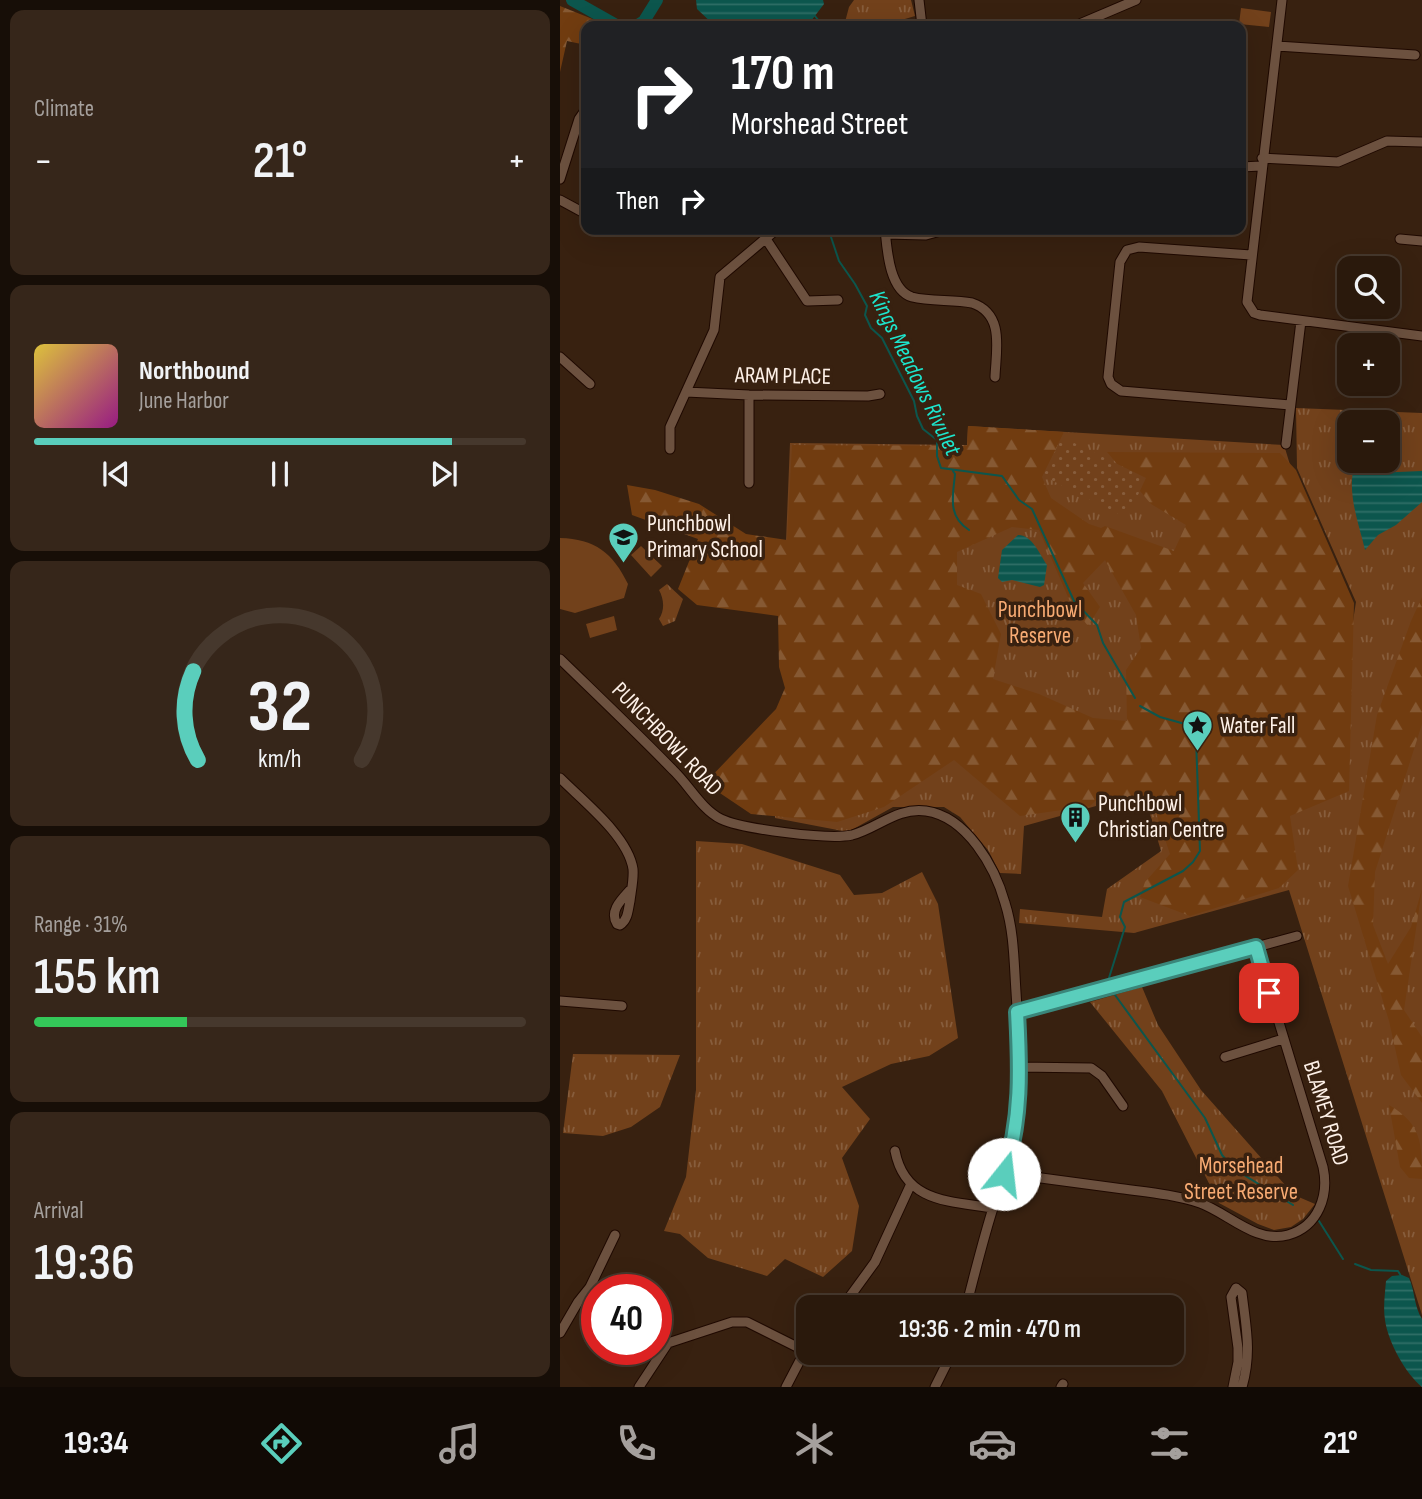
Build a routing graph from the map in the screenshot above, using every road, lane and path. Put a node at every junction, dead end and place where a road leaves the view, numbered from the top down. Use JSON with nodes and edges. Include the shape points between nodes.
{"nodes":[{"id":1,"x":919,"y":0,"type":"edge"},
{"id":2,"x":1136,"y":0,"type":"edge"},
{"id":3,"x":1282,"y":0,"type":"edge"},
{"id":4,"x":921,"y":21,"type":"edge"},
{"id":5,"x":1087,"y":21,"type":"edge"},
{"id":6,"x":1277,"y":46,"type":"junction"},
{"id":7,"x":1415,"y":55,"type":"dead end"},
{"id":8,"x":581,"y":116,"type":"edge"},
{"id":9,"x":1422,"y":142,"type":"edge"},
{"id":10,"x":1262,"y":162,"type":"junction"},
{"id":11,"x":1246,"y":165,"type":"edge"},
{"id":12,"x":560,"y":179,"type":"edge"},
{"id":13,"x":560,"y":200,"type":"edge"},
{"id":14,"x":581,"y":211,"type":"edge"},
{"id":15,"x":770,"y":235,"type":"edge"},
{"id":16,"x":886,"y":235,"type":"edge"},
{"id":17,"x":766,"y":239,"type":"junction"},
{"id":18,"x":1400,"y":239,"type":"dead end"},
{"id":19,"x":1422,"y":241,"type":"edge"},
{"id":20,"x":1251,"y":254,"type":"junction"},
{"id":21,"x":838,"y":300,"type":"dead end"},
{"id":22,"x":1301,"y":321,"type":"junction"},
{"id":23,"x":1422,"y":336,"type":"edge"},
{"id":24,"x":560,"y":356,"type":"edge"},
{"id":25,"x":995,"y":377,"type":"dead end"},
{"id":26,"x":590,"y":384,"type":"dead end"},
{"id":27,"x":686,"y":392,"type":"junction"},
{"id":28,"x":880,"y":394,"type":"dead end"},
{"id":29,"x":749,"y":395,"type":"junction"},
{"id":30,"x":1290,"y":405,"type":"junction"},
{"id":31,"x":1286,"y":444,"type":"dead end"},
{"id":32,"x":670,"y":449,"type":"dead end"},
{"id":33,"x":749,"y":483,"type":"dead end"},
{"id":34,"x":560,"y":659,"type":"edge"},
{"id":35,"x":560,"y":778,"type":"edge"},
{"id":36,"x":630,"y":890,"type":"dead end"},
{"id":37,"x":1297,"y":936,"type":"dead end"},
{"id":38,"x":1256,"y":947,"type":"junction"},
{"id":39,"x":560,"y":1000,"type":"edge"},
{"id":40,"x":622,"y":1006,"type":"dead end"},
{"id":41,"x":1017,"y":1012,"type":"junction"},
{"id":42,"x":1283,"y":1039,"type":"junction"},
{"id":43,"x":1225,"y":1057,"type":"dead end"},
{"id":44,"x":1019,"y":1067,"type":"junction"},
{"id":45,"x":1123,"y":1106,"type":"dead end"},
{"id":46,"x":895,"y":1151,"type":"dead end"},
{"id":47,"x":1004,"y":1174,"type":"junction"},
{"id":48,"x":910,"y":1186,"type":"junction"},
{"id":49,"x":993,"y":1208,"type":"junction"},
{"id":50,"x":615,"y":1236,"type":"dead end"},
{"id":51,"x":851,"y":1295,"type":"edge"},
{"id":52,"x":969,"y":1295,"type":"edge"},
{"id":53,"x":560,"y":1334,"type":"edge"},
{"id":54,"x":796,"y":1343,"type":"edge"},
{"id":55,"x":798,"y":1365,"type":"edge"},
{"id":56,"x":947,"y":1365,"type":"edge"},
{"id":57,"x":639,"y":1387,"type":"edge"},
{"id":58,"x":786,"y":1387,"type":"edge"},
{"id":59,"x":935,"y":1387,"type":"edge"},
{"id":60,"x":1233,"y":1387,"type":"edge"},
{"id":61,"x":1242,"y":1387,"type":"edge"}],
"edges":[{"from":1,"to":4,"type":"street"},
{"from":2,"to":5,"type":"street"},
{"from":3,"to":6,"type":"street"},
{"from":6,"to":7,"type":"street"},
{"from":6,"to":10,"type":"street"},
{"from":8,"to":12,"type":"street"},
{"from":9,"to":10,"type":"street","via":[[1387,141],[1338,162]]},
{"from":10,"to":11,"type":"street"},
{"from":10,"to":20,"type":"street"},
{"from":13,"to":14,"type":"street"},
{"from":15,"to":17,"type":"street"},
{"from":16,"to":25,"type":"street","via":[[902,291],[914,297],[980,305],[991,315],[997,335]]},
{"from":17,"to":21,"type":"street","via":[[807,301]]},
{"from":17,"to":27,"type":"street","via":[[720,277],[714,330]]},
{"from":18,"to":19,"type":"street"},
{"from":20,"to":22,"type":"street","via":[[1246,295],[1250,308],[1260,315]]},
{"from":20,"to":30,"type":"street","via":[[1127,250],[1120,262],[1108,377],[1121,391]]},
{"from":22,"to":23,"type":"street"},
{"from":22,"to":30,"type":"street"},
{"from":24,"to":26,"type":"street"},
{"from":27,"to":29,"type":"street","name":"ARAM PLACE"},
{"from":27,"to":32,"type":"street","via":[[670,427]]},
{"from":28,"to":29,"type":"street","name":"ARAM PLACE"},
{"from":29,"to":33,"type":"street"},
{"from":30,"to":31,"type":"street"},
{"from":34,"to":41,"type":"street","name":"PUNCHBOWL ROAD","via":[[724,820],[834,837],[859,832],[907,811],[929,811],[952,822],[976,846],[1001,888],[1009,919]]},
{"from":35,"to":36,"type":"street","via":[[622,842],[633,869]]},
{"from":37,"to":38,"type":"street"},
{"from":38,"to":41,"type":"street"},
{"from":38,"to":42,"type":"street","name":"BLAMEY ROAD"},
{"from":39,"to":40,"type":"street"},
{"from":41,"to":44,"type":"street","name":"PUNCHBOWL ROAD"},
{"from":42,"to":43,"type":"street"},
{"from":42,"to":47,"type":"street","name":"BLAMEY ROAD","via":[[1326,1181],[1321,1206],[1312,1220],[1287,1235],[1256,1233],[1216,1210],[1178,1197]]},
{"from":44,"to":45,"type":"street","via":[[1091,1068]]},
{"from":44,"to":47,"type":"street","name":"PUNCHBOWL ROAD","via":[[1017,1125]]},
{"from":46,"to":48,"type":"street"},
{"from":47,"to":49,"type":"street","name":"PUNCHBOWL ROAD"},
{"from":48,"to":49,"type":"street","via":[[949,1201]]},
{"from":48,"to":51,"type":"street","via":[[876,1262]]},
{"from":49,"to":52,"type":"street","name":"PUNCHBOWL ROAD"},
{"from":50,"to":53,"type":"street"},
{"from":54,"to":57,"type":"street","via":[[747,1322],[732,1322],[668,1343]]},
{"from":55,"to":58,"type":"street"},
{"from":56,"to":59,"type":"street"},
{"from":60,"to":61,"type":"street","via":[[1238,1348],[1231,1297],[1236,1288],[1242,1293],[1249,1360]]}]}
